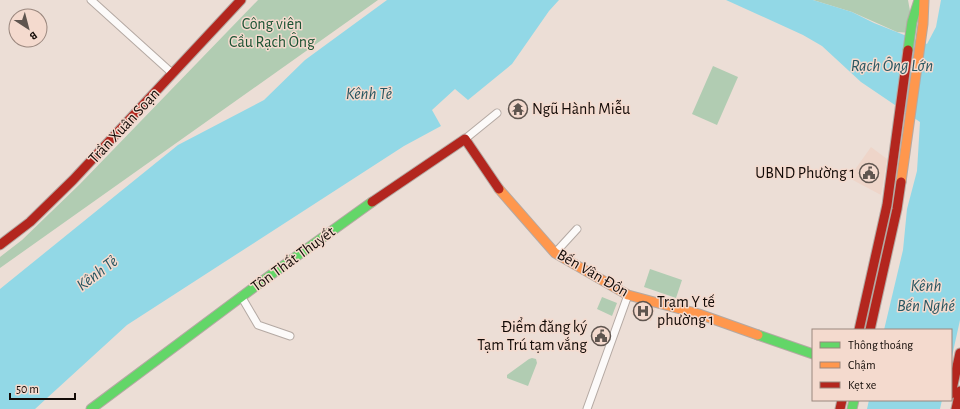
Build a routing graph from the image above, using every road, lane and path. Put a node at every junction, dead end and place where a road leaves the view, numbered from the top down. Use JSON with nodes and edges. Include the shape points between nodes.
{"nodes":[{"id":1,"x":91,"y":0,"type":"edge"},
{"id":2,"x":241,"y":0,"type":"edge"},
{"id":3,"x":912,"y":0,"type":"edge"},
{"id":4,"x":919,"y":0,"type":"edge"},
{"id":5,"x":929,"y":0,"type":"edge"},
{"id":6,"x":912,"y":22,"type":"junction"},
{"id":7,"x":173,"y":74,"type":"junction"},
{"id":8,"x":497,"y":112,"type":"dead end"},
{"id":9,"x":464,"y":139,"type":"junction"},
{"id":10,"x":887,"y":205,"type":"junction"},
{"id":11,"x":897,"y":209,"type":"junction"},
{"id":12,"x":577,"y":229,"type":"dead end"},
{"id":13,"x":0,"y":244,"type":"edge"},
{"id":14,"x":555,"y":253,"type":"junction"},
{"id":15,"x":628,"y":295,"type":"junction"},
{"id":16,"x":241,"y":296,"type":"junction"},
{"id":17,"x":859,"y":329,"type":"edge"},
{"id":18,"x":870,"y":329,"type":"edge"},
{"id":19,"x":290,"y":336,"type":"dead end"},
{"id":20,"x":960,"y":353,"type":"edge"},
{"id":21,"x":812,"y":354,"type":"edge"},
{"id":22,"x":952,"y":389,"type":"edge"},
{"id":23,"x":960,"y":391,"type":"edge"},
{"id":24,"x":91,"y":409,"type":"edge"},
{"id":25,"x":587,"y":409,"type":"edge"},
{"id":26,"x":956,"y":409,"type":"edge"}],
"edges":[{"from":1,"to":7,"type":"street"},
{"from":2,"to":7,"type":"main road","name":"Trần Xuân Soạn"},
{"from":3,"to":6,"type":"main road"},
{"from":4,"to":6,"type":"main road"},
{"from":5,"to":11,"type":"main road","via":[[921,36]]},
{"from":6,"to":10,"type":"main road"},
{"from":7,"to":13,"type":"main road","name":"Trần Xuân Soạn","via":[[73,180],[30,222]]},
{"from":8,"to":9,"type":"street","name":"Tôn Thất Thuyết"},
{"from":9,"to":14,"type":"main road","name":"Bến Vân Đồn","via":[[506,198]]},
{"from":9,"to":16,"type":"main road","name":"Tôn Thất Thuyết","via":[[384,192]]},
{"from":10,"to":11,"type":"main road"},
{"from":10,"to":17,"type":"main road"},
{"from":11,"to":18,"type":"main road"},
{"from":12,"to":14,"type":"street"},
{"from":14,"to":15,"type":"main road","name":"Bến Vân Đồn"},
{"from":15,"to":21,"type":"main road","name":"Bến Vân Đồn","via":[[699,314]]},
{"from":15,"to":25,"type":"street"},
{"from":16,"to":19,"type":"street","via":[[258,325]]},
{"from":16,"to":24,"type":"main road","name":"Tôn Thất Thuyết"},
{"from":20,"to":22,"type":"main road"},
{"from":23,"to":26,"type":"main road"}]}
